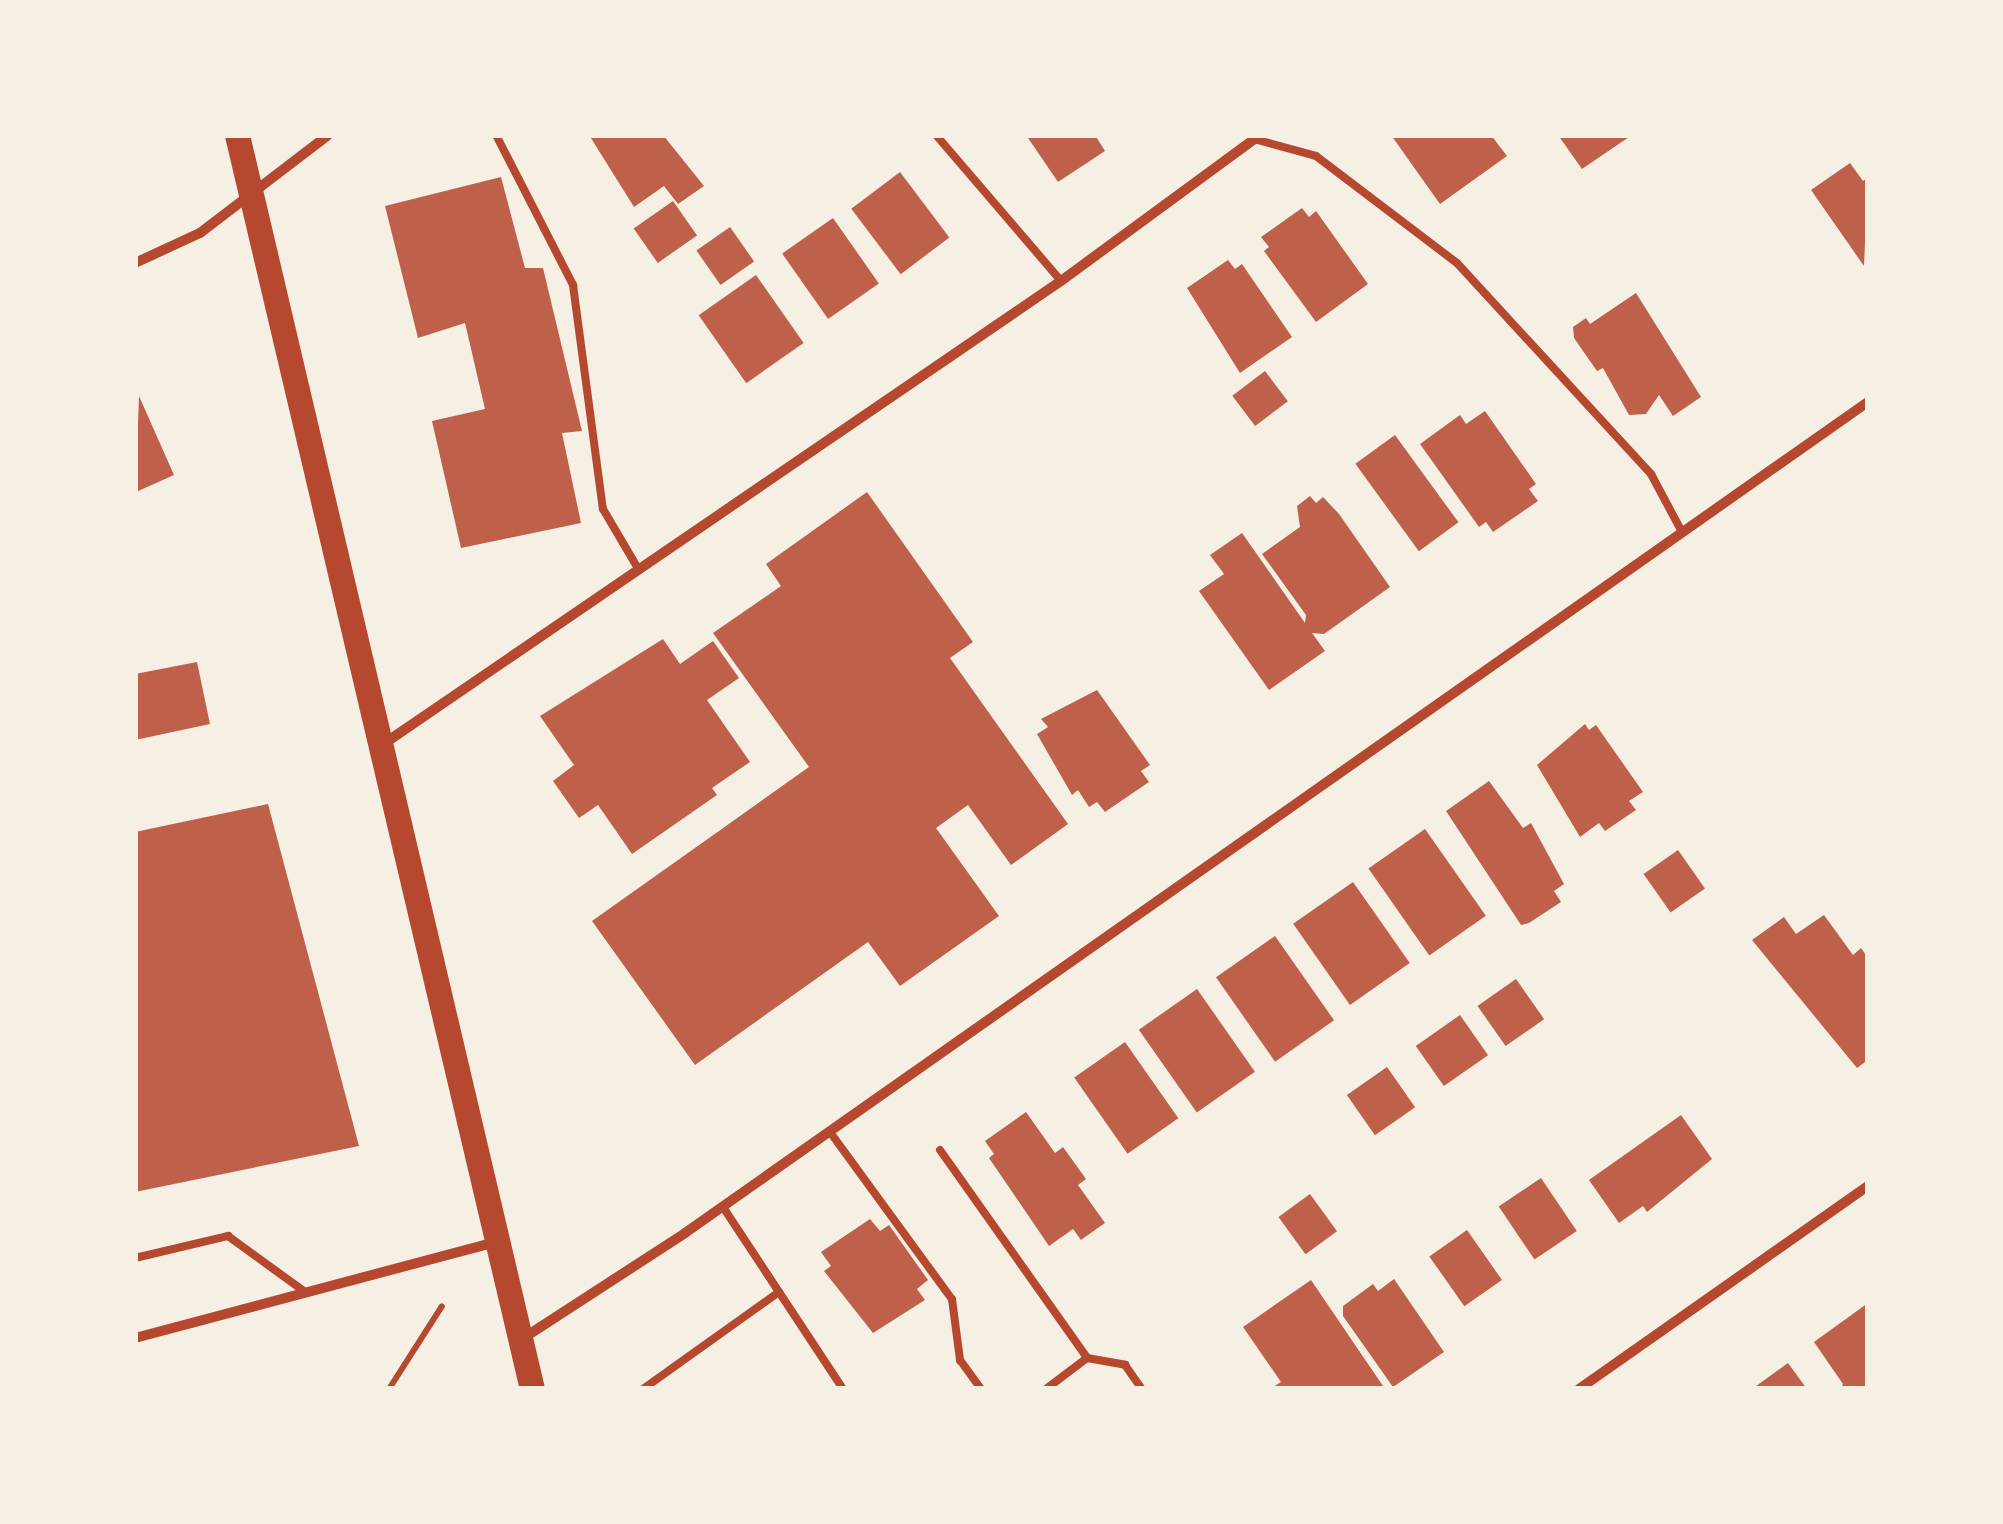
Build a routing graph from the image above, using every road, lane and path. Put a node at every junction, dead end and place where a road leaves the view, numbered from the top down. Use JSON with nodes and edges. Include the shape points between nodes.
{"nodes":[{"id":1,"x":237,"y":135,"type":"edge"},
{"id":2,"x":328,"y":135,"type":"edge"},
{"id":3,"x":496,"y":135,"type":"edge"},
{"id":4,"x":936,"y":135,"type":"edge"},
{"id":5,"x":1254,"y":139,"type":"joint"},
{"id":6,"x":250,"y":197,"type":"junction"},
{"id":7,"x":135,"y":263,"type":"edge"},
{"id":8,"x":1061,"y":281,"type":"junction"},
{"id":9,"x":1868,"y":402,"type":"edge"},
{"id":10,"x":1682,"y":532,"type":"junction"},
{"id":11,"x":639,"y":570,"type":"junction"},
{"id":12,"x":382,"y":746,"type":"junction"},
{"id":13,"x":830,"y":1132,"type":"junction"},
{"id":14,"x":940,"y":1150,"type":"dead end"},
{"id":15,"x":1868,"y":1186,"type":"edge"},
{"id":16,"x":723,"y":1206,"type":"junction"},
{"id":17,"x":496,"y":1241,"type":"junction"},
{"id":18,"x":135,"y":1258,"type":"edge"},
{"id":19,"x":306,"y":1292,"type":"junction"},
{"id":20,"x":779,"y":1292,"type":"junction"},
{"id":21,"x":442,"y":1306,"type":"dead end"},
{"id":22,"x":135,"y":1338,"type":"edge"},
{"id":23,"x":521,"y":1340,"type":"junction"},
{"id":24,"x":1087,"y":1358,"type":"junction"},
{"id":25,"x":389,"y":1389,"type":"edge"},
{"id":26,"x":532,"y":1389,"type":"edge"},
{"id":27,"x":643,"y":1389,"type":"edge"},
{"id":28,"x":844,"y":1389,"type":"edge"},
{"id":29,"x":981,"y":1389,"type":"edge"},
{"id":30,"x":1046,"y":1389,"type":"edge"},
{"id":31,"x":1142,"y":1389,"type":"edge"},
{"id":32,"x":1579,"y":1389,"type":"edge"}],
"edges":[{"from":1,"to":6,"type":"main road"},
{"from":2,"to":6,"type":"street"},
{"from":3,"to":11,"type":"lane","via":[[573,286],[590,369],[603,508]]},
{"from":4,"to":8,"type":"lane"},
{"from":5,"to":8,"type":"street"},
{"from":5,"to":10,"type":"lane","via":[[1316,156],[1457,263],[1651,474]]},
{"from":6,"to":7,"type":"street","via":[[200,233]]},
{"from":6,"to":12,"type":"main road"},
{"from":8,"to":11,"type":"street"},
{"from":9,"to":10,"type":"street"},
{"from":10,"to":13,"type":"street"},
{"from":11,"to":12,"type":"street"},
{"from":12,"to":17,"type":"main road"},
{"from":13,"to":16,"type":"street"},
{"from":13,"to":29,"type":"lane","via":[[952,1299],[960,1360]]},
{"from":14,"to":24,"type":"lane"},
{"from":15,"to":32,"type":"street"},
{"from":16,"to":20,"type":"lane"},
{"from":16,"to":23,"type":"street"},
{"from":17,"to":19,"type":"street"},
{"from":17,"to":23,"type":"main road"},
{"from":18,"to":19,"type":"lane","via":[[228,1236]]},
{"from":19,"to":22,"type":"street"},
{"from":20,"to":27,"type":"lane"},
{"from":20,"to":28,"type":"lane"},
{"from":21,"to":25,"type":"path"},
{"from":23,"to":26,"type":"main road"},
{"from":24,"to":30,"type":"lane"},
{"from":24,"to":31,"type":"lane","via":[[1125,1365]]}]}
